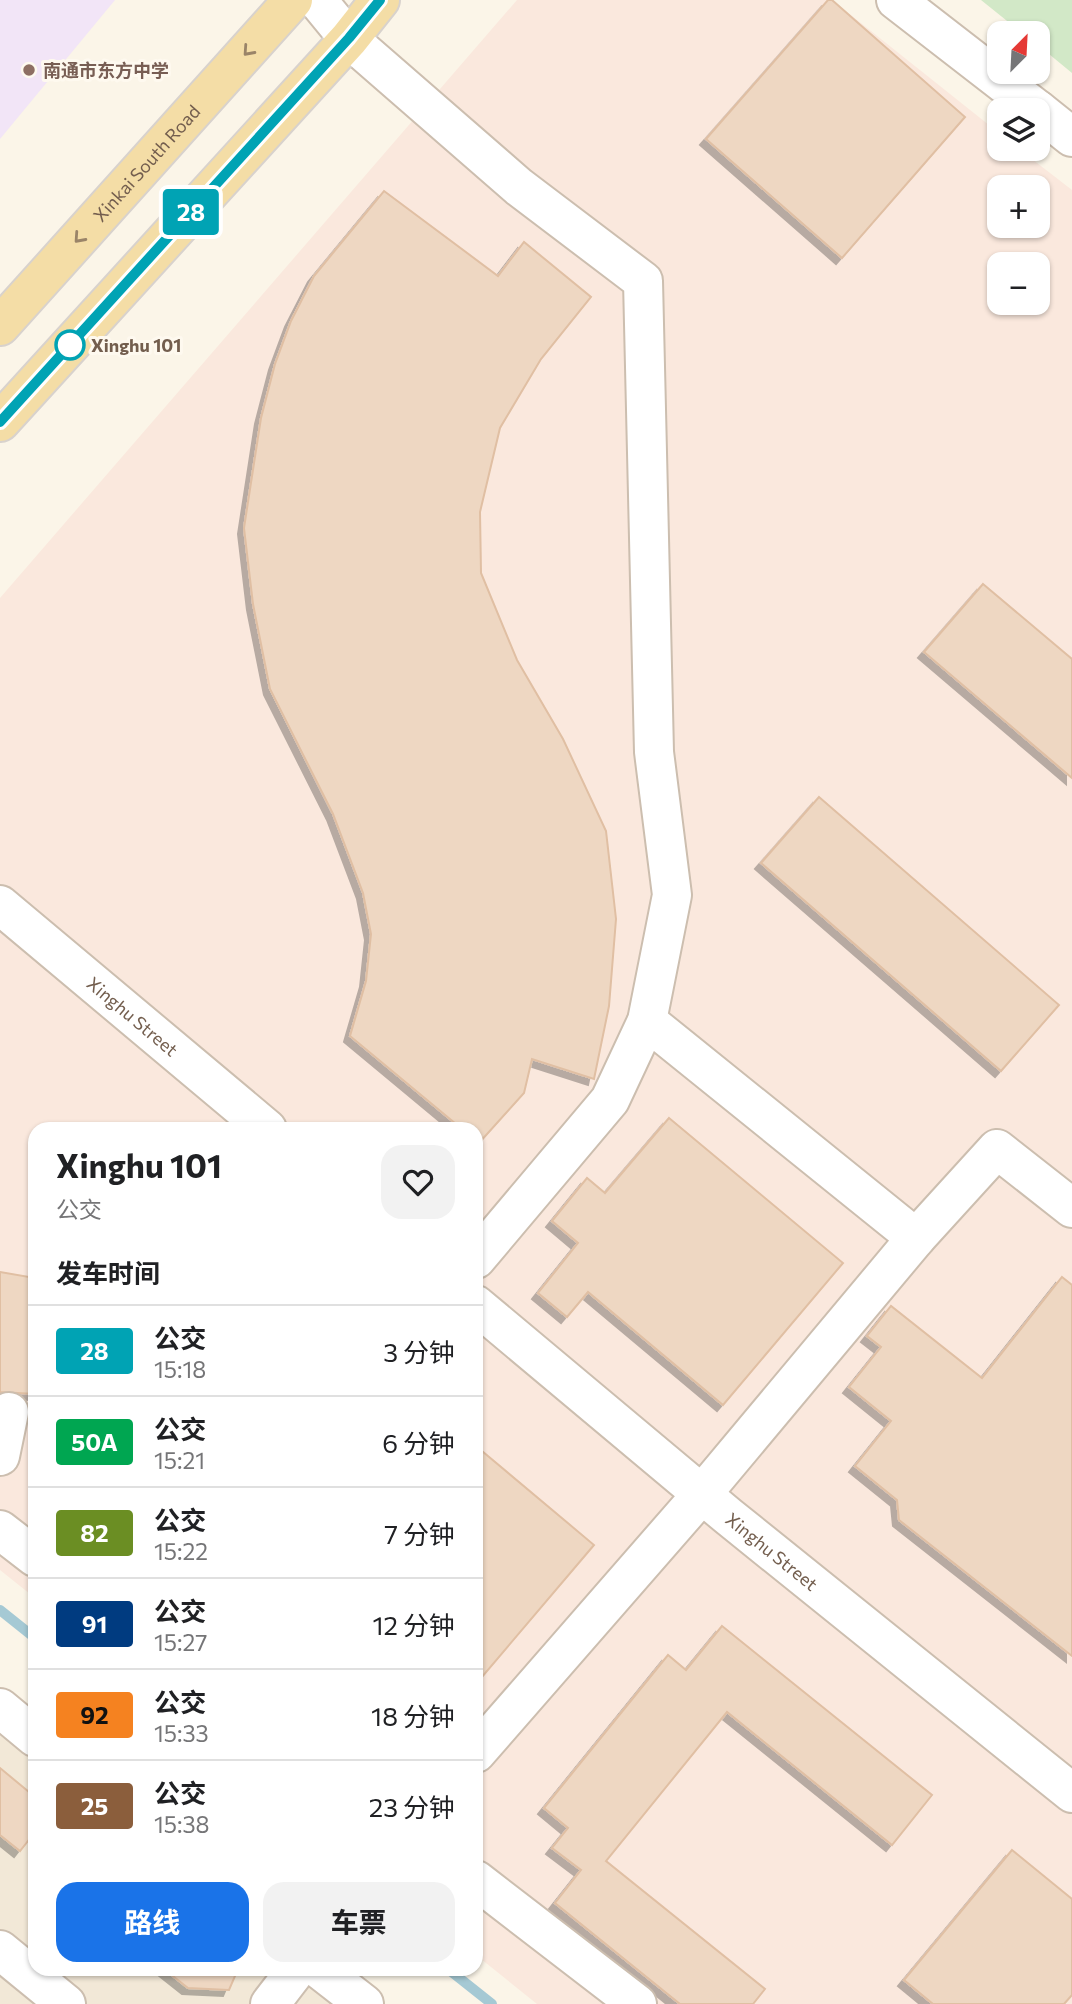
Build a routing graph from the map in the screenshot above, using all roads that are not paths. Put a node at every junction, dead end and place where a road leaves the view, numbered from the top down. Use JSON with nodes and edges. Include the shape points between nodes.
{"nodes":[{"id":1,"x":293,"y":0,"type":"edge"},
{"id":2,"x":317,"y":0,"type":"edge"},
{"id":3,"x":380,"y":0,"type":"edge"},
{"id":4,"x":896,"y":0,"type":"edge"},
{"id":5,"x":349,"y":38,"type":"junction"},
{"id":6,"x":1023,"y":98,"type":"edge"},
{"id":7,"x":1050,"y":120,"type":"edge"},
{"id":8,"x":1072,"y":137,"type":"edge"},
{"id":9,"x":0,"y":326,"type":"edge"},
{"id":10,"x":0,"y":422,"type":"edge"},
{"id":11,"x":0,"y":905,"type":"edge"},
{"id":12,"x":647,"y":1021,"type":"junction"},
{"id":13,"x":259,"y":1122,"type":"edge"},
{"id":14,"x":1072,"y":1208,"type":"edge"},
{"id":15,"x":916,"y":1238,"type":"junction"},
{"id":16,"x":483,"y":1251,"type":"edge"},
{"id":17,"x":483,"y":1311,"type":"edge"},
{"id":18,"x":9,"y":1412,"type":"dead end"},
{"id":19,"x":0,"y":1456,"type":"edge"},
{"id":20,"x":702,"y":1494,"type":"junction"},
{"id":21,"x":0,"y":1530,"type":"edge"},
{"id":22,"x":28,"y":1552,"type":"edge"},
{"id":23,"x":0,"y":1708,"type":"edge"},
{"id":24,"x":28,"y":1731,"type":"edge"},
{"id":25,"x":483,"y":1745,"type":"edge"},
{"id":26,"x":1072,"y":1793,"type":"edge"},
{"id":27,"x":483,"y":1885,"type":"edge"},
{"id":28,"x":0,"y":1950,"type":"edge"},
{"id":29,"x":28,"y":1973,"type":"edge"},
{"id":30,"x":32,"y":1976,"type":"edge"},
{"id":31,"x":292,"y":1976,"type":"edge"},
{"id":32,"x":328,"y":1976,"type":"edge"},
{"id":33,"x":66,"y":2004,"type":"edge"},
{"id":34,"x":270,"y":2004,"type":"edge"},
{"id":35,"x":364,"y":2004,"type":"edge"},
{"id":36,"x":637,"y":2004,"type":"edge"}],
"edges":[{"from":1,"to":9,"type":"main road","name":"Xinkai South Road","one_way":true},
{"from":2,"to":5,"type":"street"},
{"from":3,"to":5,"type":"main road"},
{"from":4,"to":6,"type":"street"},
{"from":5,"to":10,"type":"main road"},
{"from":5,"to":12,"type":"street","via":[[519,187],[643,281],[654,752],[672,895]]},
{"from":7,"to":8,"type":"street"},
{"from":11,"to":13,"type":"street","name":"Xinghu Street"},
{"from":12,"to":15,"type":"street"},
{"from":12,"to":16,"type":"street","via":[[610,1100]]},
{"from":14,"to":15,"type":"street","via":[[997,1149]]},
{"from":15,"to":20,"type":"street"},
{"from":17,"to":20,"type":"street","name":"Xinghu Street"},
{"from":18,"to":19,"type":"street"},
{"from":20,"to":25,"type":"street"},
{"from":20,"to":26,"type":"street","name":"Xinghu Street"},
{"from":21,"to":22,"type":"street"},
{"from":23,"to":24,"type":"street"},
{"from":27,"to":36,"type":"street"},
{"from":28,"to":29,"type":"street"},
{"from":30,"to":33,"type":"street"},
{"from":31,"to":34,"type":"street"},
{"from":32,"to":35,"type":"street"}]}
